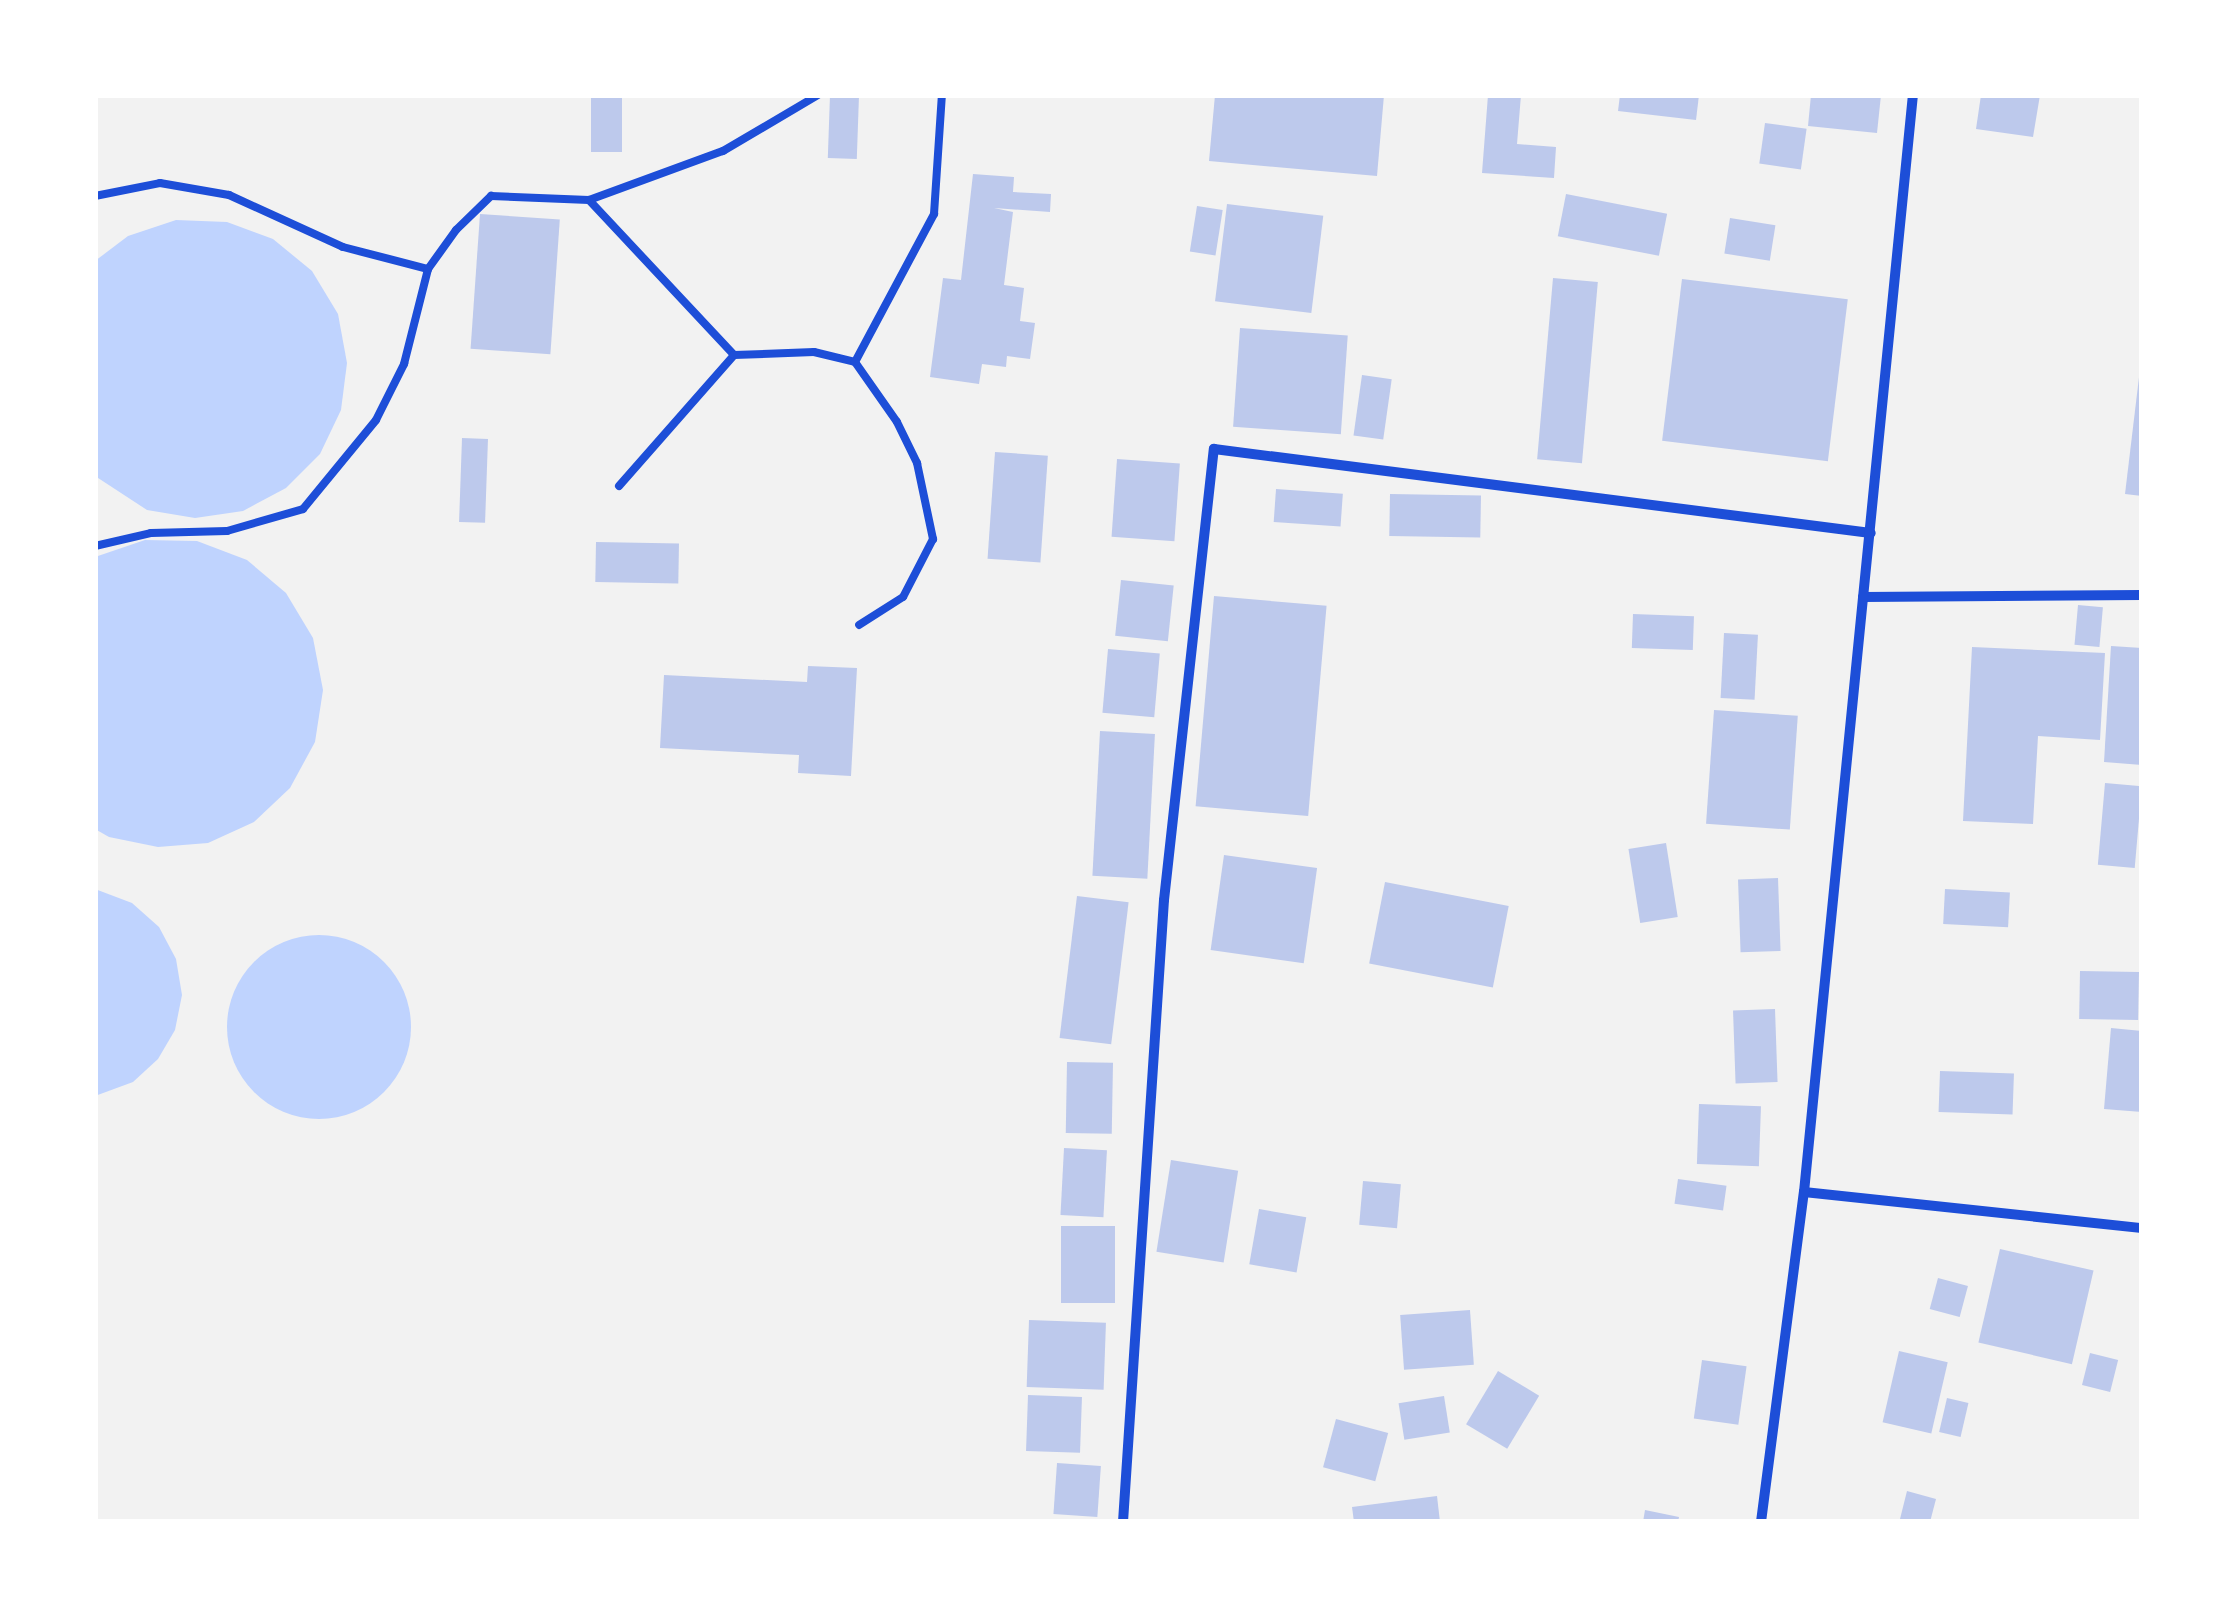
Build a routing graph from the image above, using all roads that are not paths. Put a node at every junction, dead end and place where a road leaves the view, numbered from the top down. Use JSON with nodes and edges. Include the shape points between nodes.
{"nodes":[{"id":1,"x":818,"y":95,"type":"edge"},
{"id":2,"x":942,"y":95,"type":"edge"},
{"id":3,"x":1913,"y":95,"type":"edge"},
{"id":4,"x":95,"y":196,"type":"edge"},
{"id":5,"x":589,"y":200,"type":"junction"},
{"id":6,"x":428,"y":270,"type":"junction"},
{"id":7,"x":734,"y":355,"type":"junction"},
{"id":8,"x":855,"y":362,"type":"junction"},
{"id":9,"x":619,"y":486,"type":"dead end"},
{"id":10,"x":1871,"y":533,"type":"junction"},
{"id":11,"x":95,"y":546,"type":"edge"},
{"id":12,"x":2142,"y":595,"type":"edge"},
{"id":13,"x":1863,"y":596,"type":"junction"},
{"id":14,"x":858,"y":625,"type":"dead end"},
{"id":15,"x":1804,"y":1192,"type":"junction"},
{"id":16,"x":2142,"y":1228,"type":"edge"},
{"id":17,"x":1123,"y":1522,"type":"edge"},
{"id":18,"x":1761,"y":1522,"type":"edge"}],
"edges":[{"from":1,"to":5,"type":"lane","via":[[722,151]]},
{"from":2,"to":8,"type":"lane","via":[[934,214]]},
{"from":3,"to":10,"type":"street"},
{"from":4,"to":6,"type":"lane","via":[[160,183],[229,195],[343,247]]},
{"from":5,"to":6,"type":"lane","via":[[491,196]]},
{"from":5,"to":7,"type":"lane"},
{"from":6,"to":11,"type":"lane","via":[[404,364],[376,420],[303,508],[228,531],[152,534]]},
{"from":7,"to":8,"type":"lane","via":[[814,352]]},
{"from":7,"to":9,"type":"lane"},
{"from":8,"to":14,"type":"lane","via":[[917,462],[933,539],[903,598]]},
{"from":10,"to":13,"type":"street"},
{"from":10,"to":17,"type":"street","via":[[1214,449],[1164,900]]},
{"from":12,"to":13,"type":"street"},
{"from":13,"to":15,"type":"street"},
{"from":15,"to":16,"type":"street"},
{"from":15,"to":18,"type":"street"}]}
